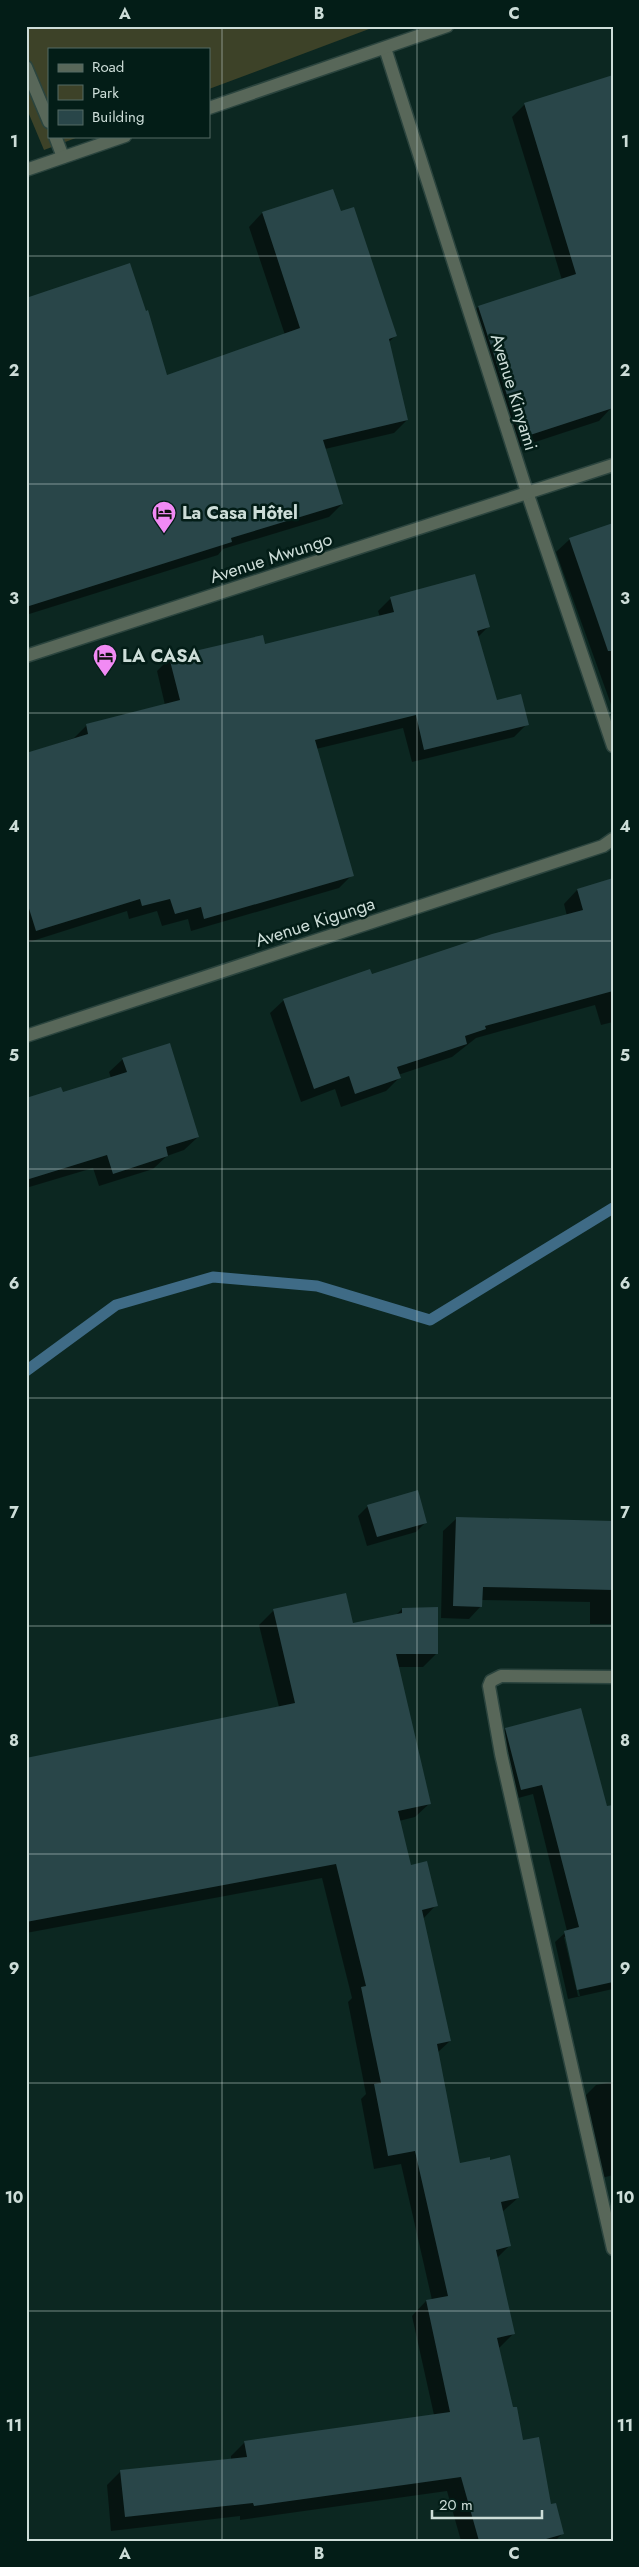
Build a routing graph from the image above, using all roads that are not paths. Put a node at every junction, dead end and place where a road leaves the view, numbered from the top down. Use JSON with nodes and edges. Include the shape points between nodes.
{"nodes":[{"id":1,"x":447,"y":26,"type":"edge"},
{"id":2,"x":385,"y":48,"type":"junction"},
{"id":3,"x":26,"y":67,"type":"edge"},
{"id":4,"x":210,"y":108,"type":"edge"},
{"id":5,"x":48,"y":120,"type":"edge"},
{"id":6,"x":56,"y":138,"type":"edge"},
{"id":7,"x":119,"y":138,"type":"edge"},
{"id":8,"x":63,"y":157,"type":"junction"},
{"id":9,"x":26,"y":170,"type":"edge"},
{"id":10,"x":613,"y":465,"type":"edge"},
{"id":11,"x":527,"y":492,"type":"junction"},
{"id":12,"x":26,"y":656,"type":"edge"},
{"id":13,"x":613,"y":746,"type":"edge"},
{"id":14,"x":613,"y":839,"type":"edge"},
{"id":15,"x":26,"y":1036,"type":"edge"},
{"id":16,"x":613,"y":1677,"type":"edge"},
{"id":17,"x":613,"y":2248,"type":"edge"}],
"edges":[{"from":1,"to":2,"type":"street"},
{"from":2,"to":4,"type":"street"},
{"from":2,"to":11,"type":"street","name":"Avenue Kinyami"},
{"from":3,"to":5,"type":"street"},
{"from":6,"to":8,"type":"street"},
{"from":7,"to":8,"type":"street"},
{"from":8,"to":9,"type":"street"},
{"from":10,"to":11,"type":"street","name":"Avenue Mwungo"},
{"from":11,"to":12,"type":"street","name":"Avenue Mwungo"},
{"from":11,"to":13,"type":"street","name":"Avenue Kinyami"},
{"from":14,"to":15,"type":"street","name":"Avenue Kigunga","via":[[603,846]]},
{"from":16,"to":17,"type":"street","via":[[501,1676],[491,1681],[489,1686]]}]}
